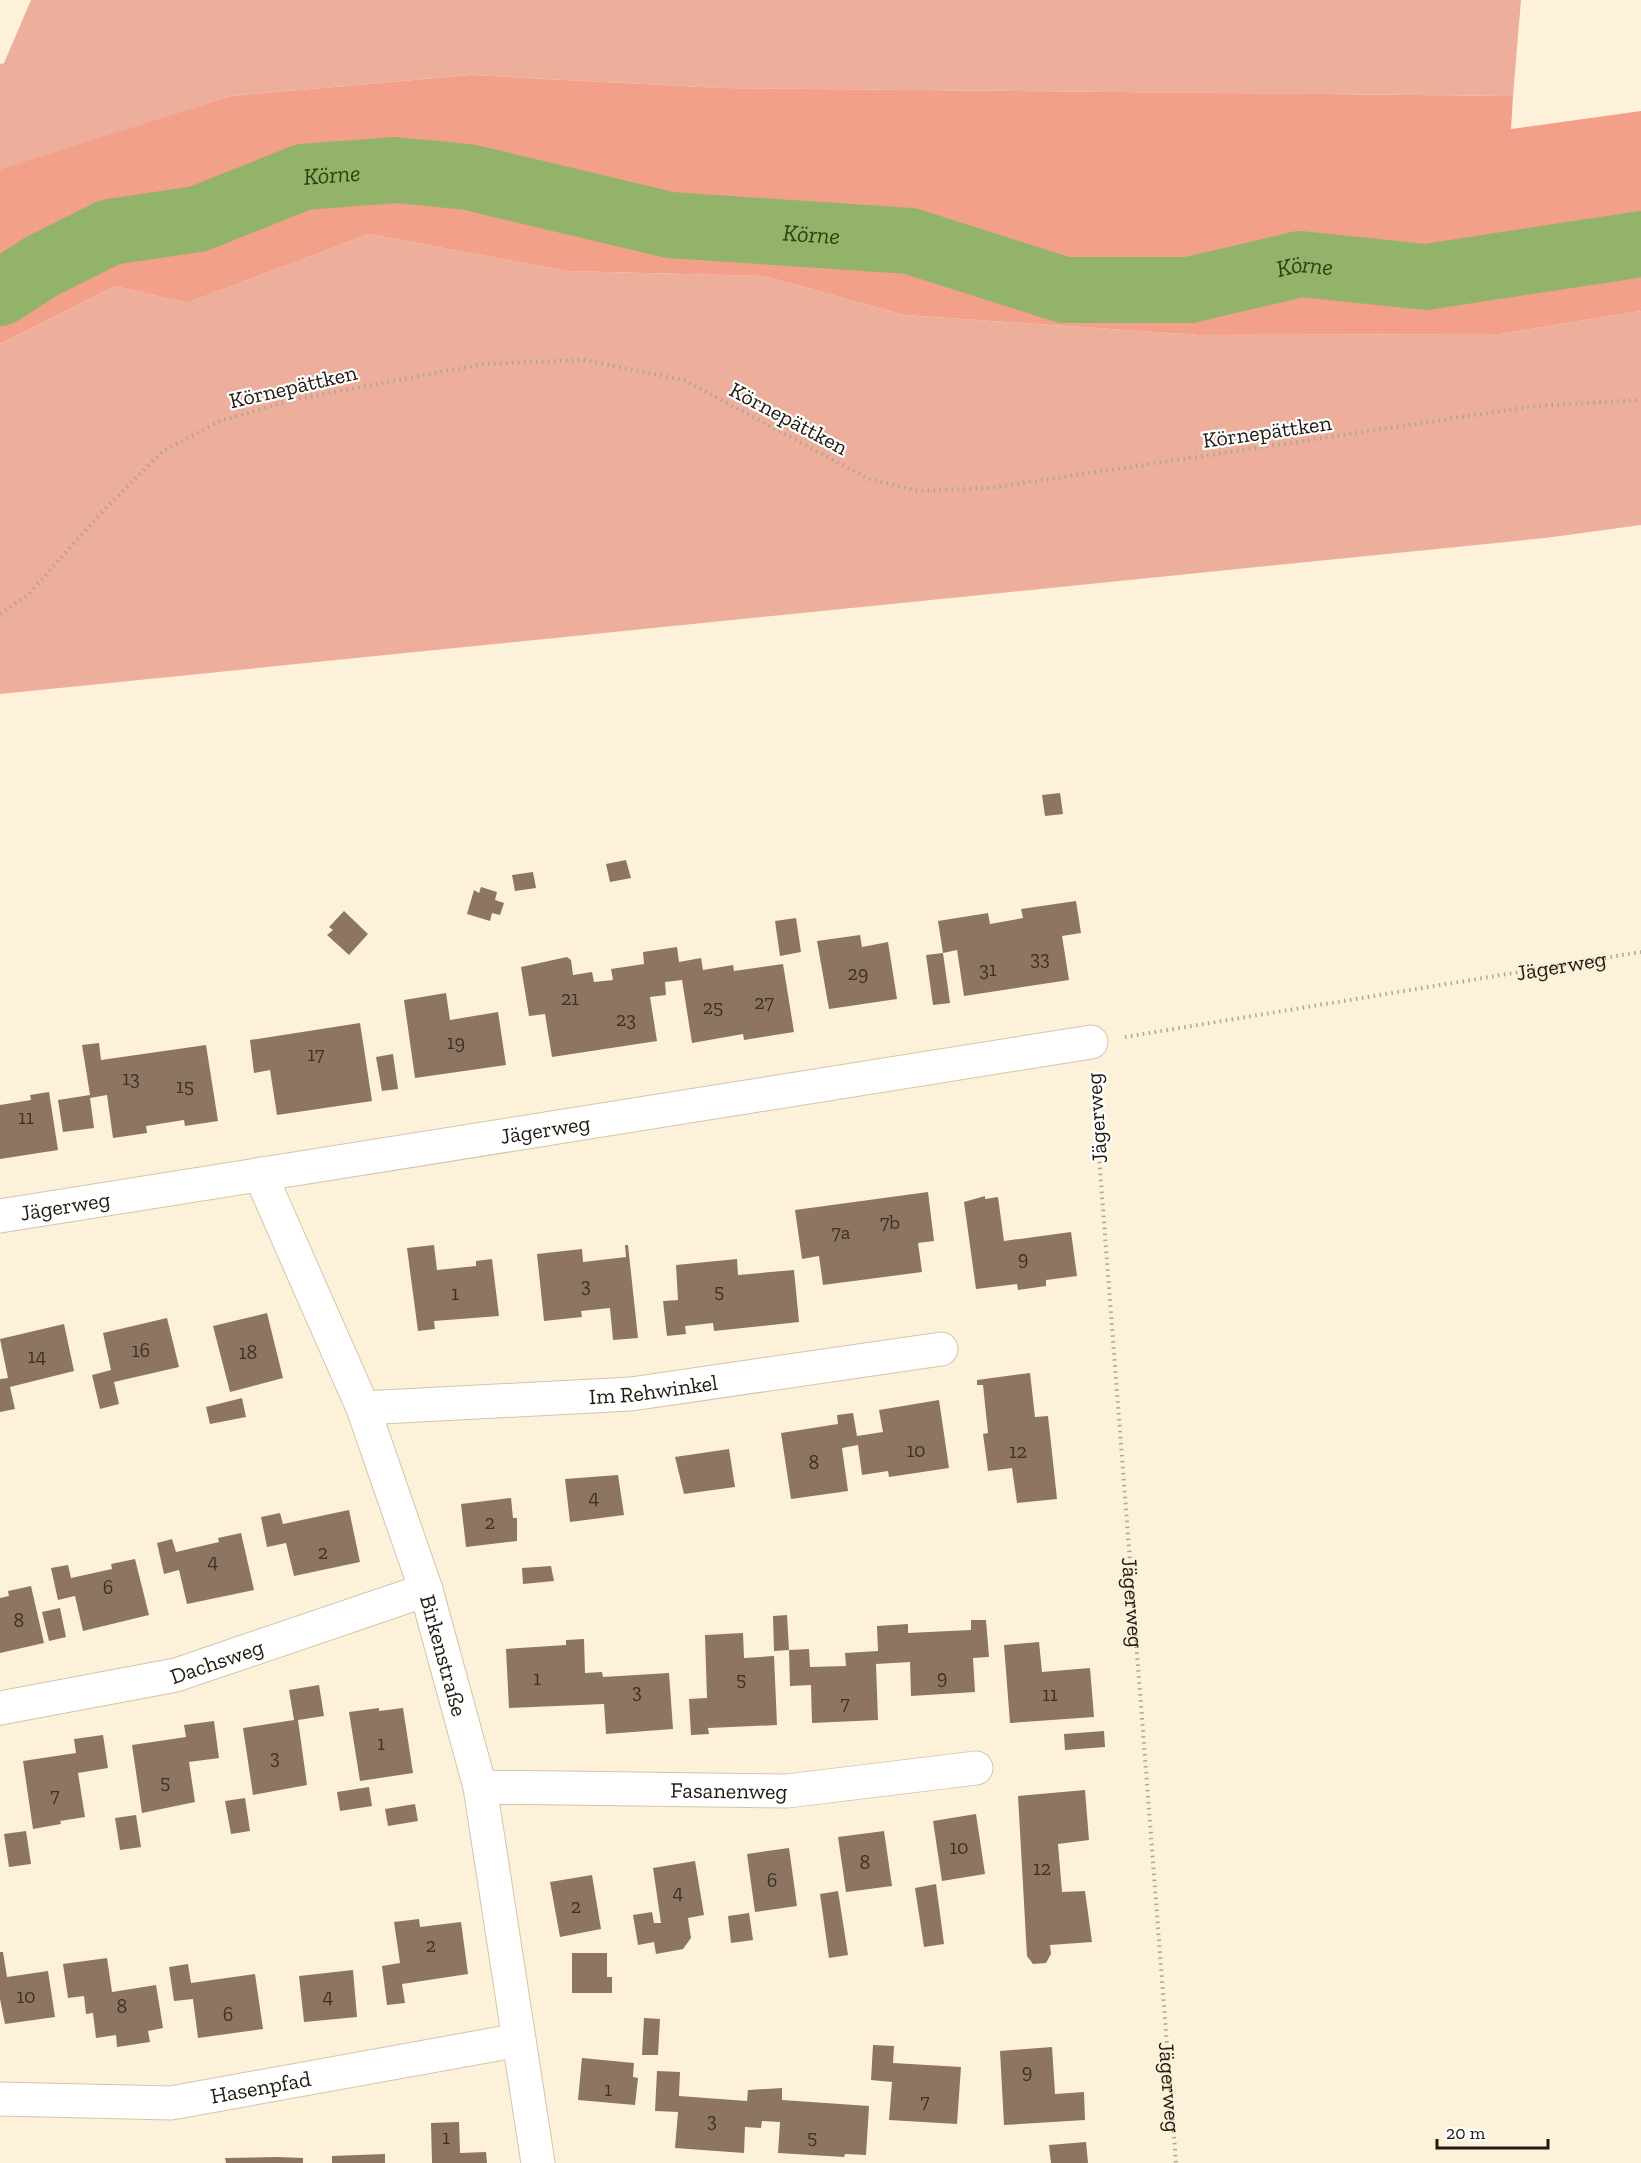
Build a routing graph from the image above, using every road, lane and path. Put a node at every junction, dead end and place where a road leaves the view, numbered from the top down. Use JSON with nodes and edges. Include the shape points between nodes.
{"nodes":[{"id":1,"x":1641,"y":399,"type":"edge"},
{"id":2,"x":0,"y":614,"type":"edge"},
{"id":3,"x":1641,"y":952,"type":"edge"},
{"id":4,"x":1091,"y":1042,"type":"junction"},
{"id":5,"x":260,"y":1173,"type":"junction"},
{"id":6,"x":0,"y":1216,"type":"edge"},
{"id":7,"x":941,"y":1349,"type":"dead end"},
{"id":8,"x":363,"y":1408,"type":"junction"},
{"id":9,"x":426,"y":1590,"type":"junction"},
{"id":10,"x":0,"y":1708,"type":"edge"},
{"id":11,"x":976,"y":1768,"type":"dead end"},
{"id":12,"x":480,"y":1787,"type":"junction"},
{"id":13,"x":519,"y":2040,"type":"junction"},
{"id":14,"x":0,"y":2099,"type":"edge"},
{"id":15,"x":538,"y":2163,"type":"edge"},
{"id":16,"x":1176,"y":2163,"type":"edge"}],
"edges":[{"from":1,"to":2,"type":"path","name":"Körnepättken","via":[[1535,406],[990,488],[918,491],[869,479],[684,380],[583,360],[483,364],[292,400],[220,420],[163,451],[29,594]]},
{"from":3,"to":4,"type":"path","name":"Jägerweg"},
{"from":4,"to":5,"type":"street","name":"Jägerweg"},
{"from":4,"to":16,"type":"path","name":"Jägerweg"},
{"from":5,"to":6,"type":"street","name":"Jägerweg"},
{"from":5,"to":8,"type":"street","name":"Birkenstraße"},
{"from":7,"to":8,"type":"street","name":"Im Rehwinkel","via":[[631,1394]]},
{"from":8,"to":9,"type":"street","name":"Birkenstraße"},
{"from":9,"to":10,"type":"street","name":"Dachsweg","via":[[176,1675]]},
{"from":9,"to":12,"type":"street","name":"Birkenstraße"},
{"from":11,"to":12,"type":"street","name":"Fasanenweg","via":[[787,1791]]},
{"from":12,"to":13,"type":"street","name":"Birkenstraße"},
{"from":13,"to":14,"type":"street","name":"Hasenpfad","via":[[171,2103]]},
{"from":13,"to":15,"type":"street","name":"Birkenstraße"}]}
